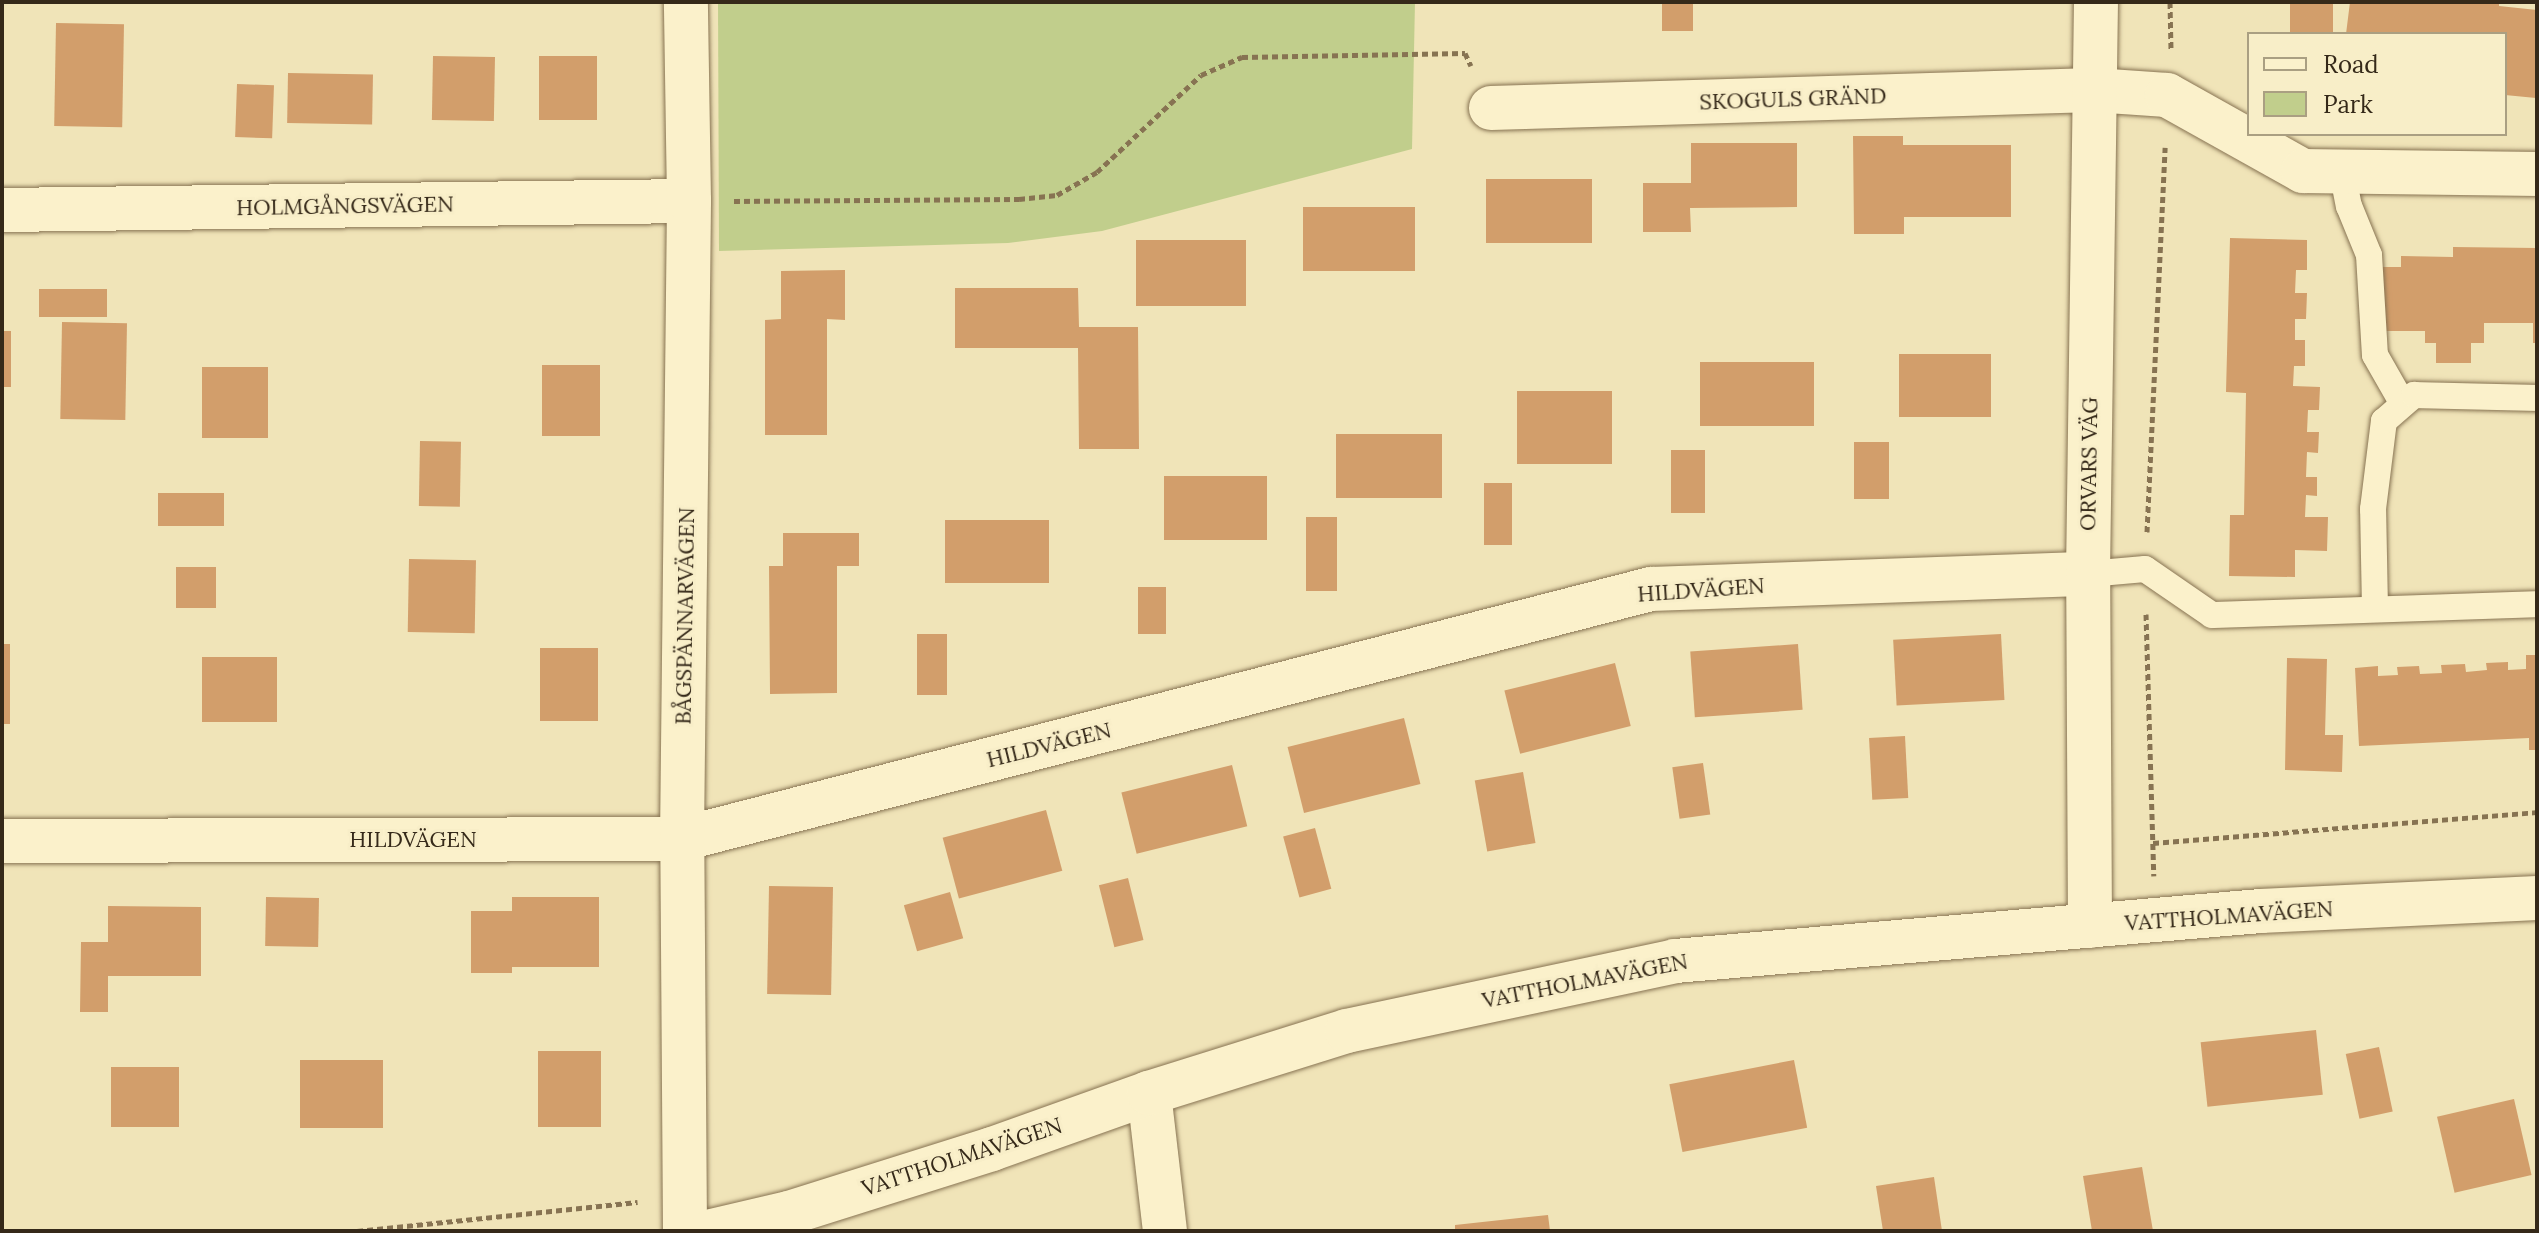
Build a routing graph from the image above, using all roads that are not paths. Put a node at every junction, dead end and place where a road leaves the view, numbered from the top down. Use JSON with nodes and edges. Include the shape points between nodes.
{"nodes":[{"id":1,"x":686,"y":2,"type":"edge"},
{"id":2,"x":2096,"y":2,"type":"edge"},
{"id":3,"x":2094,"y":90,"type":"junction"},
{"id":4,"x":1491,"y":108,"type":"road end"},
{"id":5,"x":2342,"y":171,"type":"junction"},
{"id":6,"x":2537,"y":174,"type":"edge"},
{"id":7,"x":689,"y":201,"type":"junction"},
{"id":8,"x":2,"y":210,"type":"edge"},
{"id":9,"x":2537,"y":398,"type":"edge"},
{"id":10,"x":2403,"y":404,"type":"junction"},
{"id":11,"x":2088,"y":574,"type":"junction"},
{"id":12,"x":2537,"y":604,"type":"edge"},
{"id":13,"x":2375,"y":609,"type":"junction"},
{"id":14,"x":682,"y":839,"type":"junction"},
{"id":15,"x":2,"y":841,"type":"edge"},
{"id":16,"x":2537,"y":898,"type":"edge"},
{"id":17,"x":2090,"y":926,"type":"junction"},
{"id":18,"x":1149,"y":1093,"type":"junction"},
{"id":19,"x":685,"y":1214,"type":"edge"},
{"id":20,"x":712,"y":1231,"type":"edge"},
{"id":21,"x":1165,"y":1231,"type":"edge"}],
"edges":[{"from":1,"to":7,"type":"street","name":"BÅGSPÄNNARVÄGEN"},
{"from":2,"to":3,"type":"street","name":"ORVARS VÄG"},
{"from":3,"to":4,"type":"street","name":"SKOGULS GRÄND"},
{"from":3,"to":5,"type":"street","name":"SKOGULS GRÄND","via":[[2167,95],[2303,171]]},
{"from":3,"to":11,"type":"street","name":"ORVARS VÄG"},
{"from":5,"to":6,"type":"street"},
{"from":5,"to":10,"type":"lane","via":[[2349,206],[2369,255],[2375,355]]},
{"from":7,"to":8,"type":"street","name":"HOLMGÅNGSVÄGEN"},
{"from":7,"to":14,"type":"street","name":"BÅGSPÄNNARVÄGEN"},
{"from":9,"to":10,"type":"lane","via":[[2414,395]]},
{"from":10,"to":13,"type":"lane","via":[[2384,421],[2373,509]]},
{"from":11,"to":13,"type":"lane","via":[[2145,569],[2212,615]]},
{"from":11,"to":14,"type":"street","name":"HILDVÄGEN","via":[[1651,589]]},
{"from":11,"to":17,"type":"street","name":"ORVARS VÄG"},
{"from":12,"to":13,"type":"lane"},
{"from":14,"to":15,"type":"street","name":"HILDVÄGEN"},
{"from":14,"to":19,"type":"street","name":"BÅGSPÄNNARVÄGEN"},
{"from":16,"to":17,"type":"street","name":"VATTHOLMAVÄGEN","via":[[2261,911]]},
{"from":17,"to":18,"type":"street","name":"VATTHOLMAVÄGEN","via":[[1675,961],[1347,1031]]},
{"from":18,"to":20,"type":"street","name":"VATTHOLMAVÄGEN","via":[[977,1154],[789,1213]]},
{"from":18,"to":21,"type":"street"}]}
